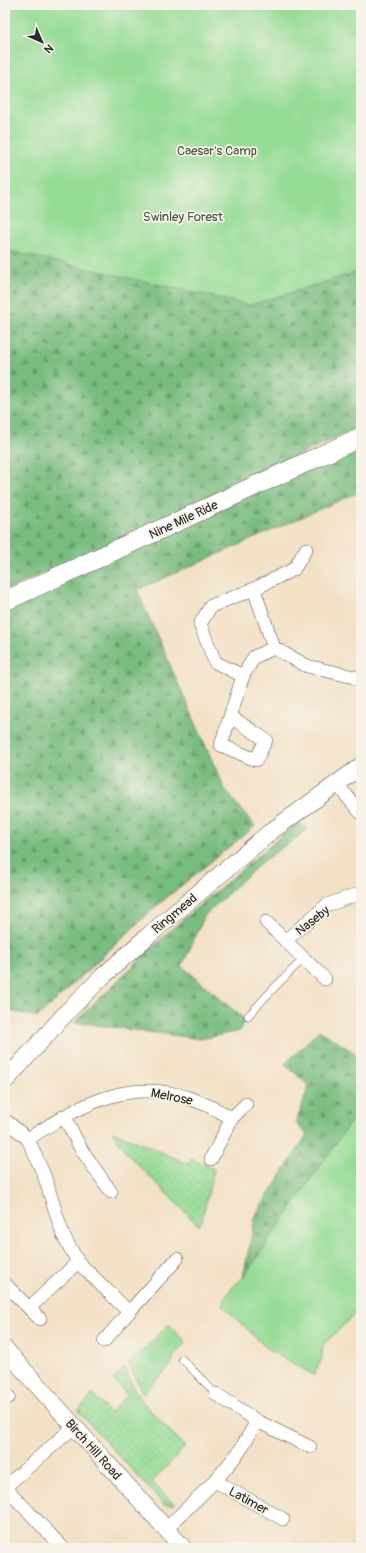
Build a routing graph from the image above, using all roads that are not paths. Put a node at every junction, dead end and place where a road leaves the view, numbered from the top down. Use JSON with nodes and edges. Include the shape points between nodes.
{"nodes":[{"id":1,"x":361,"y":437,"type":"edge"},
{"id":2,"x":306,"y":549,"type":"dead end"},
{"id":3,"x":254,"y":589,"type":"junction"},
{"id":4,"x":5,"y":601,"type":"edge"},
{"id":5,"x":274,"y":648,"type":"junction"},
{"id":6,"x":243,"y":676,"type":"junction"},
{"id":7,"x":361,"y":681,"type":"edge"},
{"id":8,"x":231,"y":717,"type":"dead end"},
{"id":9,"x":361,"y":766,"type":"edge"},
{"id":10,"x":336,"y":783,"type":"junction"},
{"id":11,"x":361,"y":813,"type":"edge"},
{"id":12,"x":361,"y":894,"type":"edge"},
{"id":13,"x":266,"y":922,"type":"dead end"},
{"id":14,"x":286,"y":940,"type":"junction"},
{"id":15,"x":304,"y":958,"type":"junction"},
{"id":16,"x":325,"y":979,"type":"dead end"},
{"id":17,"x":248,"y":1016,"type":"dead end"},
{"id":18,"x":5,"y":1081,"type":"edge"},
{"id":19,"x":246,"y":1104,"type":"dead end"},
{"id":20,"x":64,"y":1116,"type":"junction"},
{"id":21,"x":232,"y":1118,"type":"junction"},
{"id":22,"x":5,"y":1120,"type":"edge"},
{"id":23,"x":28,"y":1139,"type":"junction"},
{"id":24,"x":211,"y":1159,"type":"dead end"},
{"id":25,"x":111,"y":1192,"type":"dead end"},
{"id":26,"x":177,"y":1259,"type":"dead end"},
{"id":27,"x":78,"y":1262,"type":"junction"},
{"id":28,"x":5,"y":1284,"type":"edge"},
{"id":29,"x":29,"y":1308,"type":"junction"},
{"id":30,"x":129,"y":1312,"type":"junction"},
{"id":31,"x":40,"y":1319,"type":"dead end"},
{"id":32,"x":104,"y":1341,"type":"dead end"},
{"id":33,"x":5,"y":1349,"type":"edge"},
{"id":34,"x":182,"y":1359,"type":"dead end"},
{"id":35,"x":216,"y":1394,"type":"joint"},
{"id":36,"x":257,"y":1421,"type":"junction"},
{"id":37,"x":74,"y":1427,"type":"junction"},
{"id":38,"x":310,"y":1447,"type":"dead end"},
{"id":39,"x":215,"y":1481,"type":"junction"},
{"id":40,"x":5,"y":1487,"type":"edge"},
{"id":41,"x":283,"y":1519,"type":"dead end"},
{"id":42,"x":166,"y":1529,"type":"junction"},
{"id":43,"x":63,"y":1548,"type":"edge"},
{"id":44,"x":183,"y":1548,"type":"edge"}],
"edges":[{"from":1,"to":4,"type":"main road","name":"Nine Mile Ride"},
{"from":2,"to":3,"type":"street","via":[[294,568]]},
{"from":3,"to":5,"type":"street"},
{"from":3,"to":6,"type":"street","via":[[211,606],[200,624],[215,662]]},
{"from":5,"to":6,"type":"street","via":[[254,657]]},
{"from":5,"to":7,"type":"street","via":[[307,666]]},
{"from":6,"to":8,"type":"street"},
{"from":9,"to":10,"type":"street","name":"Ringmead"},
{"from":10,"to":11,"type":"street"},
{"from":10,"to":18,"type":"street","name":"Ringmead","via":[[269,833],[143,940],[67,1012]]},
{"from":12,"to":14,"type":"street","name":"Naseby","via":[[327,905]]},
{"from":13,"to":14,"type":"street"},
{"from":14,"to":15,"type":"street"},
{"from":15,"to":16,"type":"street"},
{"from":15,"to":17,"type":"lane"},
{"from":19,"to":21,"type":"street"},
{"from":20,"to":21,"type":"street","name":"Melrose","via":[[95,1101],[128,1092],[151,1090],[176,1094]]},
{"from":20,"to":23,"type":"street","name":"Melrose"},
{"from":20,"to":25,"type":"street","via":[[81,1149]]},
{"from":21,"to":24,"type":"street"},
{"from":22,"to":23,"type":"street"},
{"from":23,"to":27,"type":"street","via":[[44,1175],[63,1235]]},
{"from":26,"to":30,"type":"street"},
{"from":27,"to":29,"type":"street"},
{"from":27,"to":30,"type":"street"},
{"from":28,"to":29,"type":"street"},
{"from":29,"to":31,"type":"street"},
{"from":30,"to":32,"type":"street"},
{"from":33,"to":37,"type":"street","name":"Birch Hill Road"},
{"from":34,"to":35,"type":"lane"},
{"from":35,"to":36,"type":"street"},
{"from":36,"to":38,"type":"street"},
{"from":36,"to":39,"type":"street","name":"Latimer","via":[[239,1452]]},
{"from":37,"to":40,"type":"street"},
{"from":37,"to":42,"type":"street","name":"Birch Hill Road"},
{"from":39,"to":41,"type":"street","name":"Latimer"},
{"from":39,"to":42,"type":"street","name":"Latimer"},
{"from":40,"to":43,"type":"street"},
{"from":42,"to":44,"type":"street","name":"Birch Hill Road"}]}
